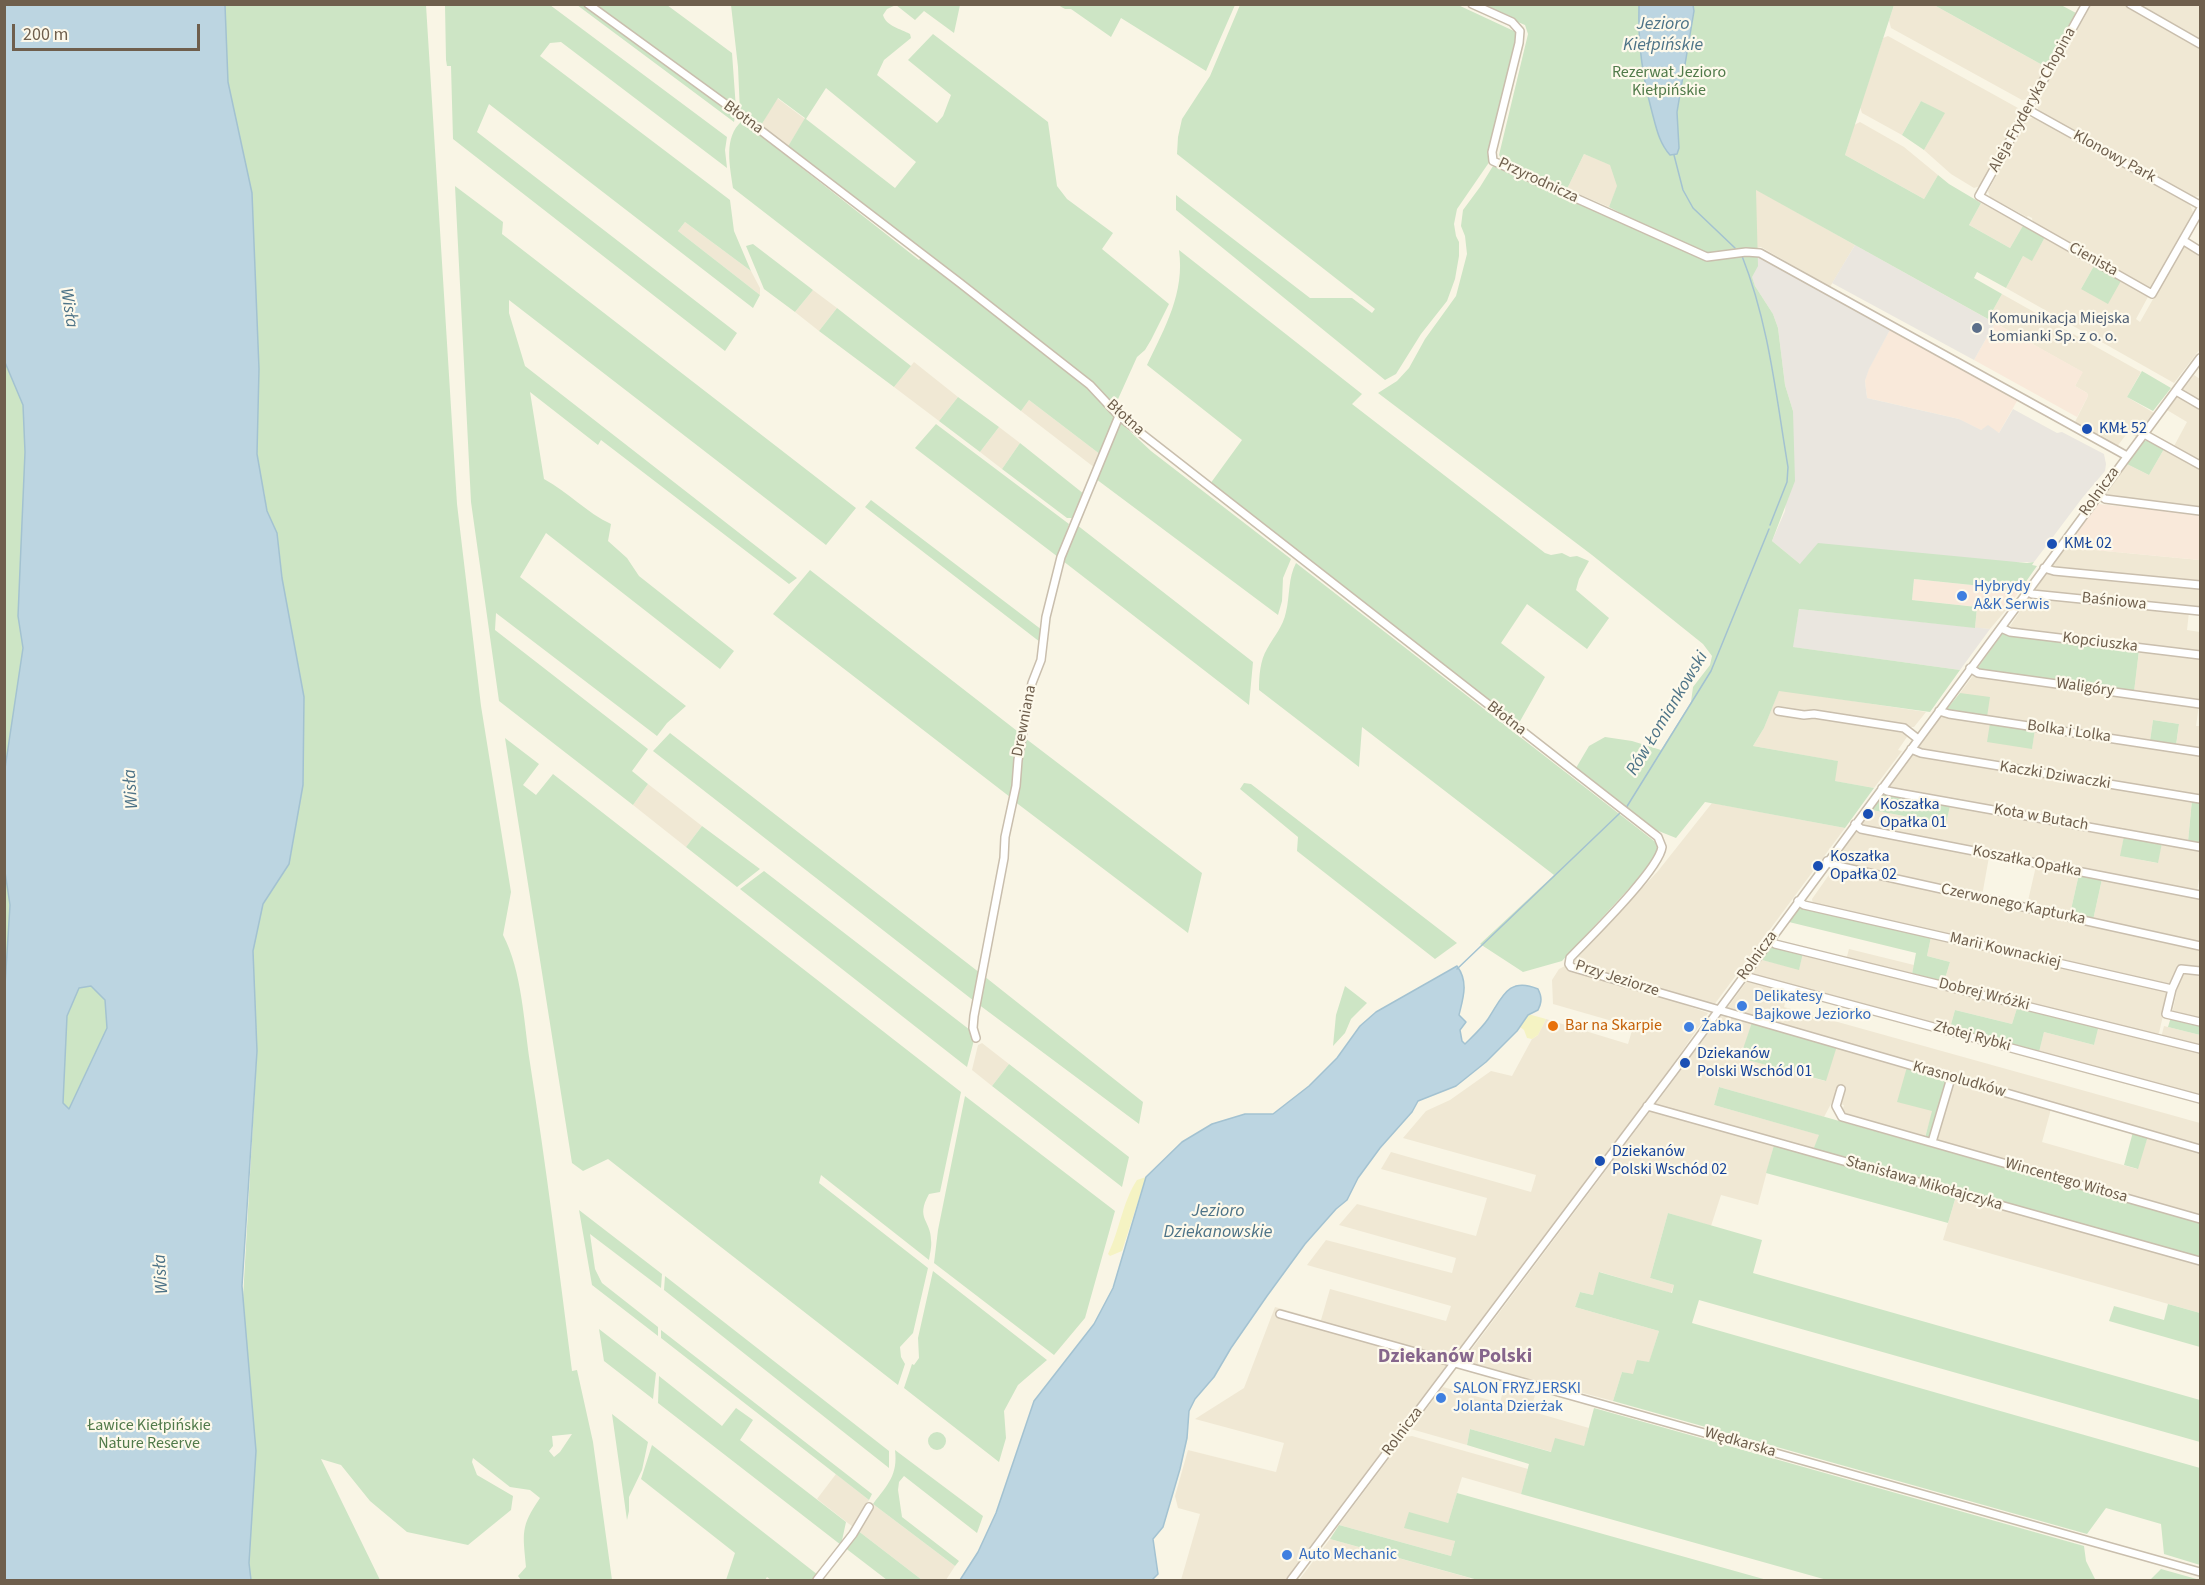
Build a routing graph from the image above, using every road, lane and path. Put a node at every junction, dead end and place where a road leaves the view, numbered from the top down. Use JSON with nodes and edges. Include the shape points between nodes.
{"nodes":[{"id":1,"x":588,"y":4,"type":"edge"},
{"id":2,"x":1472,"y":4,"type":"edge"},
{"id":3,"x":2086,"y":4,"type":"edge"},
{"id":4,"x":2130,"y":4,"type":"edge"},
{"id":5,"x":2200,"y":44,"type":"edge"},
{"id":6,"x":2027,"y":110,"type":"junction"},
{"id":7,"x":1979,"y":196,"type":"joint"},
{"id":8,"x":2200,"y":208,"type":"edge"},
{"id":9,"x":2184,"y":241,"type":"junction"},
{"id":10,"x":2200,"y":251,"type":"edge"},
{"id":11,"x":2200,"y":358,"type":"edge"},
{"id":12,"x":2176,"y":392,"type":"junction"},
{"id":13,"x":2200,"y":405,"type":"edge"},
{"id":14,"x":1119,"y":416,"type":"junction"},
{"id":15,"x":2144,"y":434,"type":"junction"},
{"id":16,"x":2127,"y":456,"type":"junction"},
{"id":17,"x":2200,"y":465,"type":"edge"},
{"id":18,"x":2098,"y":494,"type":"junction"},
{"id":19,"x":2200,"y":511,"type":"edge"},
{"id":20,"x":2044,"y":568,"type":"junction"},
{"id":21,"x":2200,"y":585,"type":"edge"},
{"id":22,"x":2027,"y":591,"type":"junction"},
{"id":23,"x":2200,"y":611,"type":"edge"},
{"id":24,"x":2001,"y":628,"type":"junction"},
{"id":25,"x":2200,"y":655,"type":"edge"},
{"id":26,"x":1970,"y":668,"type":"junction"},
{"id":27,"x":2200,"y":704,"type":"edge"},
{"id":28,"x":1778,"y":711,"type":"dead end"},
{"id":29,"x":1939,"y":711,"type":"junction"},
{"id":30,"x":1918,"y":739,"type":"junction"},
{"id":31,"x":1911,"y":748,"type":"junction"},
{"id":32,"x":2200,"y":752,"type":"edge"},
{"id":33,"x":1882,"y":788,"type":"junction"},
{"id":34,"x":2200,"y":799,"type":"edge"},
{"id":35,"x":1855,"y":824,"type":"junction"},
{"id":36,"x":1658,"y":837,"type":"joint"},
{"id":37,"x":2200,"y":847,"type":"edge"},
{"id":38,"x":1827,"y":861,"type":"junction"},
{"id":39,"x":2200,"y":895,"type":"edge"},
{"id":40,"x":1798,"y":901,"type":"junction"},
{"id":41,"x":1770,"y":939,"type":"junction"},
{"id":42,"x":2200,"y":945,"type":"edge"},
{"id":43,"x":2200,"y":972,"type":"edge"},
{"id":44,"x":1744,"y":975,"type":"junction"},
{"id":45,"x":2172,"y":990,"type":"junction"},
{"id":46,"x":1718,"y":1011,"type":"junction"},
{"id":47,"x":2200,"y":1022,"type":"edge"},
{"id":48,"x":976,"y":1038,"type":"dead end"},
{"id":49,"x":2200,"y":1049,"type":"edge"},
{"id":50,"x":1951,"y":1078,"type":"junction"},
{"id":51,"x":1841,"y":1089,"type":"dead end"},
{"id":52,"x":2200,"y":1099,"type":"edge"},
{"id":53,"x":1647,"y":1106,"type":"junction"},
{"id":54,"x":1932,"y":1142,"type":"junction"},
{"id":55,"x":2200,"y":1149,"type":"edge"},
{"id":56,"x":2200,"y":1219,"type":"edge"},
{"id":57,"x":2200,"y":1261,"type":"edge"},
{"id":58,"x":1280,"y":1314,"type":"dead end"},
{"id":59,"x":1455,"y":1363,"type":"junction"},
{"id":60,"x":869,"y":1507,"type":"dead end"},
{"id":61,"x":2200,"y":1572,"type":"edge"},
{"id":62,"x":817,"y":1581,"type":"edge"},
{"id":63,"x":1291,"y":1581,"type":"edge"}],
"edges":[{"from":1,"to":14,"type":"street","name":"Błotna","via":[[960,283],[1090,386]]},
{"from":2,"to":16,"type":"street","name":"Przyrodnicza","via":[[1512,22],[1520,31],[1493,161],[1707,257],[1760,253]]},
{"from":3,"to":6,"type":"street","name":"Aleja Fryderyka Chopina"},
{"from":4,"to":5,"type":"street"},
{"from":6,"to":7,"type":"street","name":"Aleja Fryderyka Chopina"},
{"from":6,"to":8,"type":"street","name":"Klonowy Park"},
{"from":7,"to":9,"type":"street","name":"Cienista","via":[[2152,294]]},
{"from":8,"to":9,"type":"street","name":"Cienista"},
{"from":9,"to":10,"type":"street"},
{"from":11,"to":12,"type":"street","name":"Rolnicza"},
{"from":12,"to":13,"type":"street"},
{"from":12,"to":15,"type":"street","name":"Rolnicza"},
{"from":14,"to":36,"type":"street","name":"Błotna"},
{"from":14,"to":48,"type":"street","name":"Drewniana","via":[[1067,539],[1046,618],[974,1016]]},
{"from":15,"to":16,"type":"street","name":"Rolnicza"},
{"from":15,"to":17,"type":"street"},
{"from":16,"to":18,"type":"street","name":"Rolnicza"},
{"from":18,"to":19,"type":"street","via":[[2105,499]]},
{"from":18,"to":20,"type":"street","name":"Rolnicza"},
{"from":20,"to":21,"type":"street"},
{"from":20,"to":22,"type":"street","name":"Rolnicza"},
{"from":22,"to":23,"type":"street","name":"Baśniowa"},
{"from":22,"to":24,"type":"street","name":"Rolnicza"},
{"from":24,"to":25,"type":"street","name":"Kopciuszka"},
{"from":24,"to":26,"type":"street","name":"Rolnicza"},
{"from":26,"to":27,"type":"street","name":"Waligóry","via":[[1978,673]]},
{"from":26,"to":29,"type":"street","name":"Rolnicza"},
{"from":28,"to":30,"type":"street","via":[[1904,728]]},
{"from":29,"to":30,"type":"street","name":"Rolnicza"},
{"from":29,"to":32,"type":"street","name":"Bolka i Lolka"},
{"from":30,"to":31,"type":"street","name":"Rolnicza"},
{"from":31,"to":33,"type":"street","name":"Rolnicza"},
{"from":31,"to":34,"type":"street","name":"Kaczki Dziwaczki","via":[[1921,753]]},
{"from":33,"to":35,"type":"street","name":"Rolnicza"},
{"from":33,"to":37,"type":"street","name":"Kota w Butach"},
{"from":35,"to":38,"type":"street","name":"Rolnicza"},
{"from":35,"to":39,"type":"street","name":"Koszałka Opałka","via":[[1861,829]]},
{"from":36,"to":46,"type":"street","name":"Przy Jeziorze","via":[[1662,842],[1659,858],[1570,958],[1569,964]]},
{"from":38,"to":40,"type":"street","name":"Rolnicza"},
{"from":38,"to":42,"type":"street","name":"Czerwonego Kapturka"},
{"from":40,"to":41,"type":"street","name":"Rolnicza"},
{"from":40,"to":45,"type":"street","name":"Marii Kownackiej"},
{"from":41,"to":44,"type":"street","name":"Rolnicza"},
{"from":41,"to":49,"type":"street","name":"Dobrej Wróżki","via":[[1775,944]]},
{"from":43,"to":45,"type":"street","via":[[2181,969]]},
{"from":44,"to":46,"type":"street","name":"Rolnicza"},
{"from":44,"to":52,"type":"street","name":"Złotej Rybki"},
{"from":45,"to":47,"type":"street","via":[[2166,1014]]},
{"from":46,"to":50,"type":"street","name":"Krasnoludków"},
{"from":46,"to":53,"type":"street","name":"Rolnicza"},
{"from":50,"to":54,"type":"street"},
{"from":50,"to":55,"type":"street","name":"Krasnoludków"},
{"from":51,"to":54,"type":"street","name":"Wincentego Witosa","via":[[1836,1106],[1842,1117]]},
{"from":53,"to":57,"type":"street","name":"Stanisława Mikołajczyka"},
{"from":53,"to":59,"type":"street","name":"Rolnicza"},
{"from":54,"to":56,"type":"street","name":"Wincentego Witosa"},
{"from":58,"to":59,"type":"street","name":"Wędkarska"},
{"from":59,"to":61,"type":"street","name":"Wędkarska"},
{"from":59,"to":63,"type":"street","name":"Rolnicza"},
{"from":60,"to":62,"type":"street"}]}
